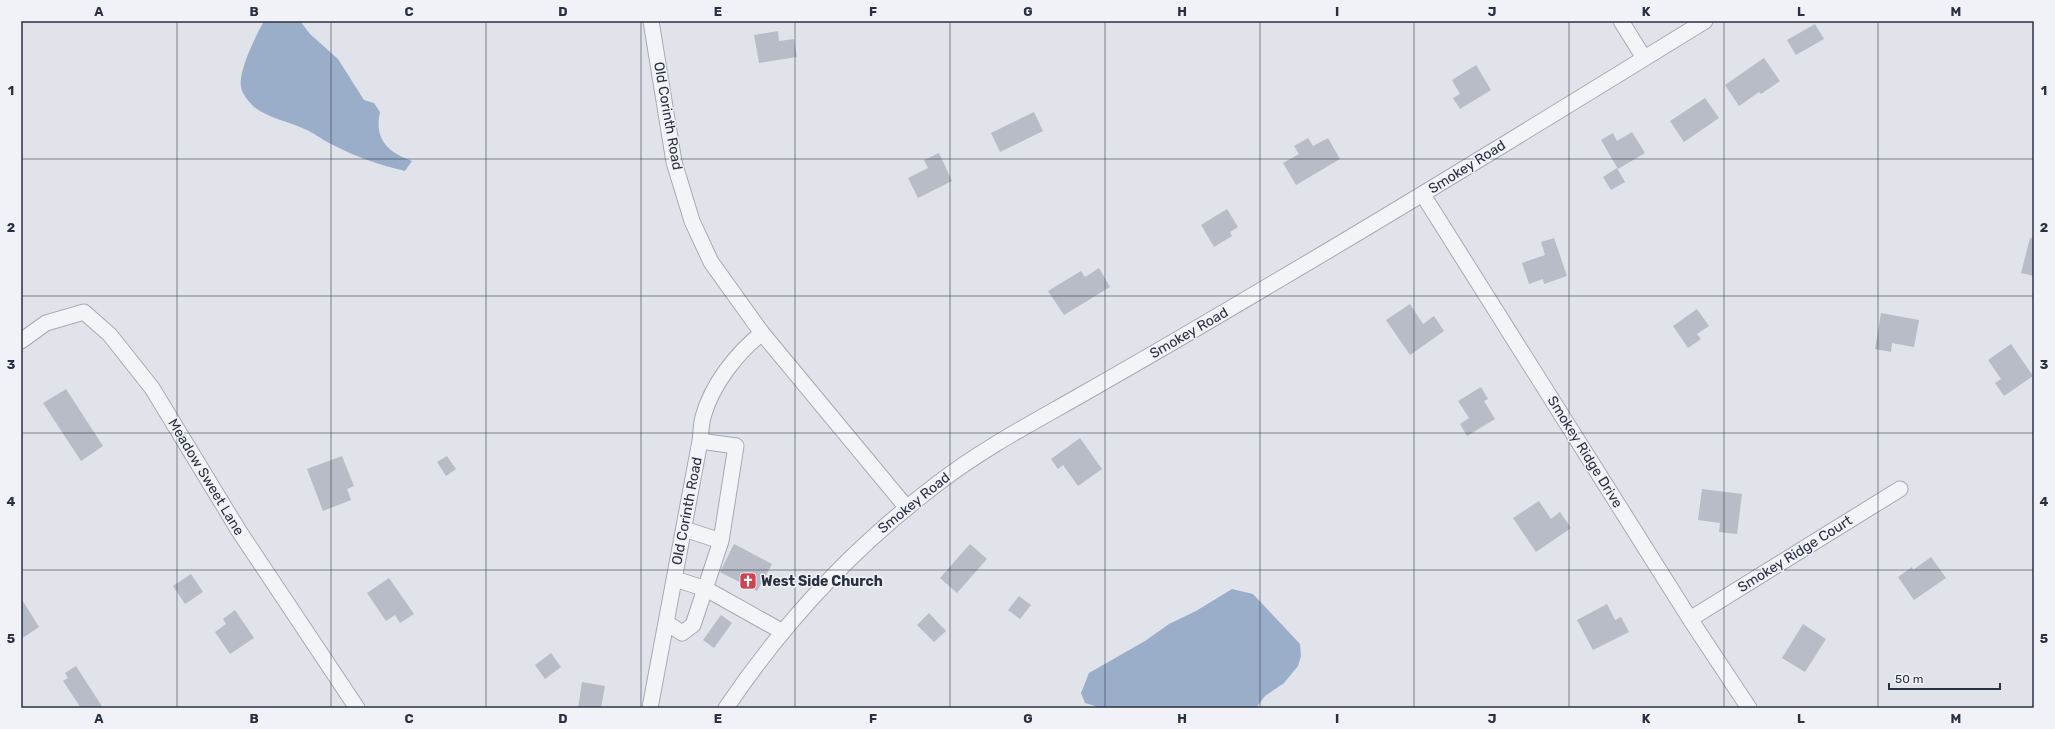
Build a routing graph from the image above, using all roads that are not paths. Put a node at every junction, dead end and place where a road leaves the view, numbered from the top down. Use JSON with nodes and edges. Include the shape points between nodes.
{"nodes":[{"id":1,"x":651,"y":21,"type":"edge"},
{"id":2,"x":1621,"y":21,"type":"edge"},
{"id":3,"x":1705,"y":21,"type":"edge"},
{"id":4,"x":1644,"y":58,"type":"junction"},
{"id":5,"x":1423,"y":195,"type":"junction"},
{"id":6,"x":762,"y":333,"type":"junction"},
{"id":7,"x":21,"y":340,"type":"edge"},
{"id":8,"x":700,"y":441,"type":"junction"},
{"id":9,"x":1900,"y":489,"type":"dead end"},
{"id":10,"x":907,"y":508,"type":"junction"},
{"id":11,"x":684,"y":529,"type":"junction"},
{"id":12,"x":721,"y":541,"type":"junction"},
{"id":13,"x":675,"y":579,"type":"junction"},
{"id":14,"x":706,"y":588,"type":"junction"},
{"id":15,"x":1690,"y":619,"type":"junction"},
{"id":16,"x":667,"y":623,"type":"junction"},
{"id":17,"x":783,"y":632,"type":"junction"},
{"id":18,"x":357,"y":708,"type":"edge"},
{"id":19,"x":650,"y":708,"type":"edge"},
{"id":20,"x":726,"y":708,"type":"edge"},
{"id":21,"x":1749,"y":708,"type":"edge"}],
"edges":[{"from":1,"to":6,"type":"street","name":"Old Corinth Road","via":[[674,162],[692,221],[711,262]]},
{"from":2,"to":4,"type":"street"},
{"from":3,"to":4,"type":"street","name":"Smokey Road"},
{"from":4,"to":5,"type":"street","name":"Smokey Road"},
{"from":5,"to":10,"type":"street","name":"Smokey Road","via":[[1001,440]]},
{"from":5,"to":15,"type":"street","name":"Smokey Ridge Drive"},
{"from":6,"to":8,"type":"street","name":"Old Corinth Road","via":[[748,344],[733,362],[712,395],[703,417]]},
{"from":6,"to":10,"type":"street","name":"Old Corinth Road"},
{"from":7,"to":18,"type":"street","name":"Meadow Sweet Lane","via":[[46,323],[84,312],[110,335],[152,388],[239,531]]},
{"from":8,"to":11,"type":"street","name":"Old Corinth Road"},
{"from":8,"to":12,"type":"street","via":[[736,446]]},
{"from":9,"to":15,"type":"street","name":"Smokey Ridge Court"},
{"from":10,"to":17,"type":"street","name":"Smokey Road","via":[[842,567]]},
{"from":11,"to":12,"type":"street"},
{"from":11,"to":13,"type":"street","name":"Old Corinth Road"},
{"from":12,"to":14,"type":"street"},
{"from":13,"to":14,"type":"street"},
{"from":13,"to":16,"type":"street","name":"Old Corinth Road"},
{"from":14,"to":16,"type":"street","via":[[693,625],[682,633]]},
{"from":14,"to":17,"type":"street"},
{"from":15,"to":21,"type":"street","name":"Smokey Ridge Drive"},
{"from":16,"to":19,"type":"street","name":"Old Corinth Road"},
{"from":17,"to":20,"type":"street","name":"Smokey Road"}]}
